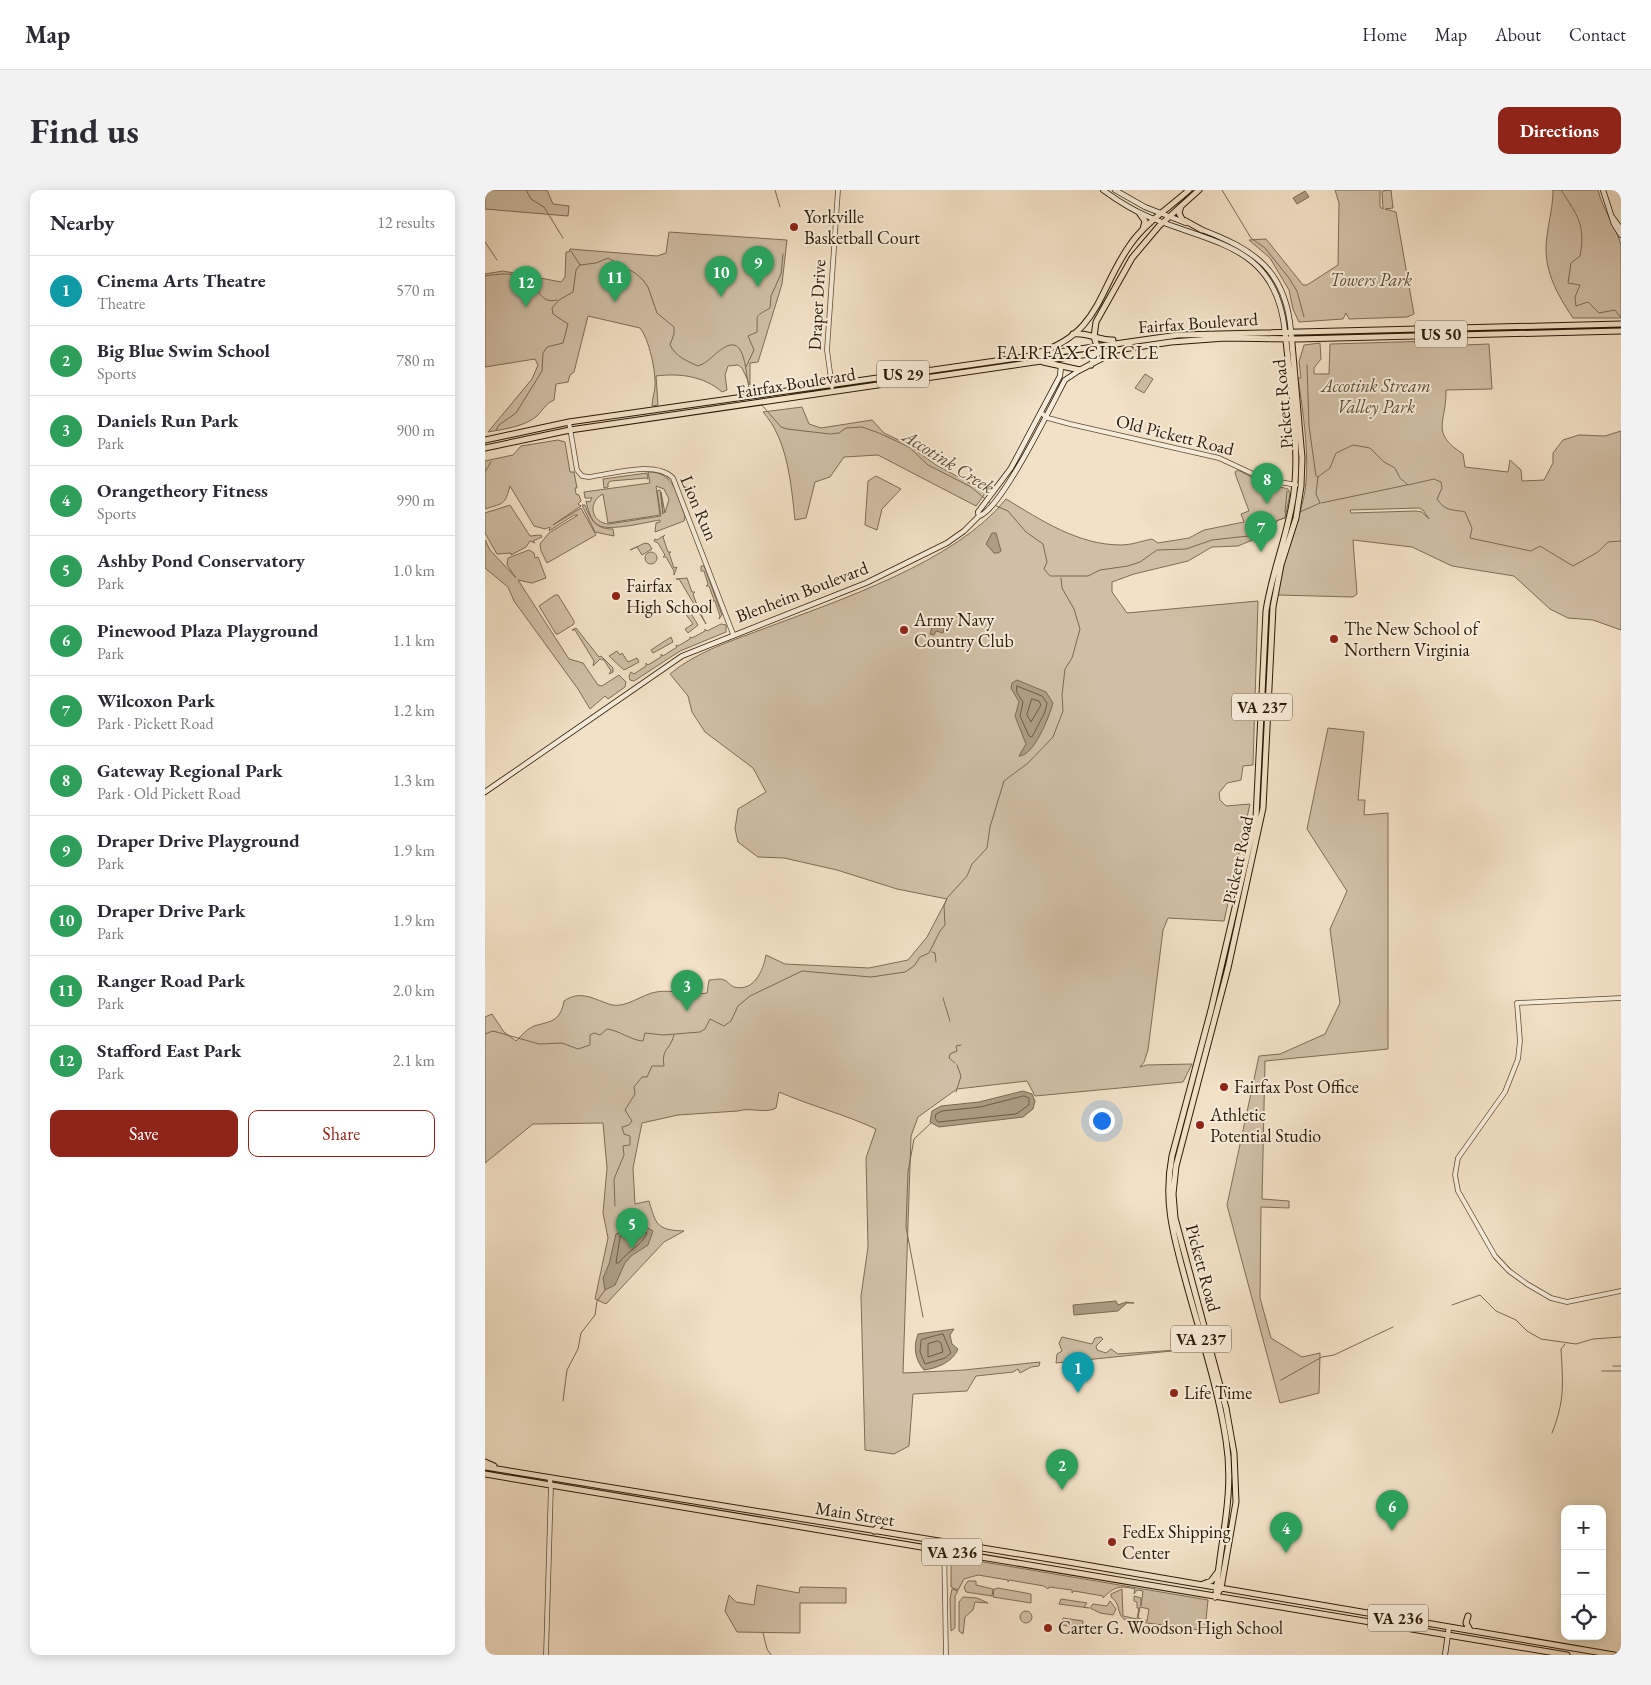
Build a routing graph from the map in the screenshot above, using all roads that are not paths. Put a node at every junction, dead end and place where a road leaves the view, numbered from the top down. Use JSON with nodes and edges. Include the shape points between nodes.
{"nodes":[{"id":1,"x":838,"y":190,"type":"edge"},
{"id":2,"x":1103,"y":190,"type":"edge"},
{"id":3,"x":1115,"y":190,"type":"edge"},
{"id":4,"x":1189,"y":190,"type":"edge"},
{"id":5,"x":1199,"y":190,"type":"edge"},
{"id":6,"x":1603,"y":190,"type":"edge"},
{"id":7,"x":1182,"y":205,"type":"junction"},
{"id":8,"x":1140,"y":214,"type":"junction"},
{"id":9,"x":1161,"y":214,"type":"junction"},
{"id":10,"x":1169,"y":216,"type":"junction"},
{"id":11,"x":1613,"y":216,"type":"junction"},
{"id":12,"x":1154,"y":219,"type":"junction"},
{"id":13,"x":1163,"y":222,"type":"junction"},
{"id":14,"x":1621,"y":229,"type":"edge"},
{"id":15,"x":1203,"y":230,"type":"junction"},
{"id":16,"x":1141,"y":231,"type":"junction"},
{"id":17,"x":1621,"y":235,"type":"edge"},
{"id":18,"x":1119,"y":263,"type":"junction"},
{"id":19,"x":1111,"y":295,"type":"junction"},
{"id":20,"x":1621,"y":324,"type":"edge"},
{"id":21,"x":1621,"y":331,"type":"edge"},
{"id":22,"x":1288,"y":332,"type":"junction"},
{"id":23,"x":1068,"y":336,"type":"junction"},
{"id":24,"x":1094,"y":337,"type":"junction"},
{"id":25,"x":1289,"y":339,"type":"junction"},
{"id":26,"x":1137,"y":340,"type":"junction"},
{"id":27,"x":1097,"y":346,"type":"junction"},
{"id":28,"x":1132,"y":347,"type":"junction"},
{"id":29,"x":1097,"y":352,"type":"junction"},
{"id":30,"x":1059,"y":355,"type":"junction"},
{"id":31,"x":1022,"y":357,"type":"junction"},
{"id":32,"x":1035,"y":362,"type":"junction"},
{"id":33,"x":1091,"y":365,"type":"junction"},
{"id":34,"x":1061,"y":366,"type":"junction"},
{"id":35,"x":1080,"y":370,"type":"junction"},
{"id":36,"x":832,"y":385,"type":"junction"},
{"id":37,"x":833,"y":392,"type":"junction"},
{"id":38,"x":744,"y":401,"type":"junction"},
{"id":39,"x":710,"y":402,"type":"junction"},
{"id":40,"x":712,"y":410,"type":"junction"},
{"id":41,"x":1043,"y":414,"type":"junction"},
{"id":42,"x":569,"y":422,"type":"junction"},
{"id":43,"x":570,"y":430,"type":"junction"},
{"id":44,"x":485,"y":440,"type":"edge"},
{"id":45,"x":485,"y":448,"type":"edge"},
{"id":46,"x":1298,"y":485,"type":"junction"},
{"id":47,"x":979,"y":516,"type":"junction"},
{"id":48,"x":733,"y":634,"type":"junction"},
{"id":49,"x":485,"y":792,"type":"edge"},
{"id":50,"x":1621,"y":998,"type":"edge"},
{"id":51,"x":1621,"y":1291,"type":"edge"},
{"id":52,"x":485,"y":1462,"type":"edge"},
{"id":53,"x":485,"y":1468,"type":"edge"},
{"id":54,"x":508,"y":1470,"type":"junction"},
{"id":55,"x":485,"y":1474,"type":"edge"},
{"id":56,"x":552,"y":1477,"type":"junction"},
{"id":57,"x":551,"y":1485,"type":"junction"},
{"id":58,"x":882,"y":1523,"type":"dead end"},
{"id":59,"x":874,"y":1531,"type":"junction"},
{"id":60,"x":944,"y":1542,"type":"junction"},
{"id":61,"x":945,"y":1551,"type":"junction"},
{"id":62,"x":1220,"y":1565,"type":"junction"},
{"id":63,"x":1196,"y":1584,"type":"junction"},
{"id":64,"x":1218,"y":1588,"type":"junction"},
{"id":65,"x":1215,"y":1597,"type":"junction"},
{"id":66,"x":1468,"y":1616,"type":"dead end"},
{"id":67,"x":1449,"y":1627,"type":"junction"},
{"id":68,"x":1471,"y":1630,"type":"junction"},
{"id":69,"x":1448,"y":1635,"type":"junction"},
{"id":70,"x":546,"y":1655,"type":"edge"},
{"id":71,"x":946,"y":1655,"type":"edge"},
{"id":72,"x":1445,"y":1655,"type":"edge"},
{"id":73,"x":1567,"y":1655,"type":"edge"},
{"id":74,"x":1614,"y":1655,"type":"edge"}],
"edges":[{"from":1,"to":36,"type":"street","name":"Draper Drive","via":[[827,350]]},
{"from":2,"to":8,"type":"main road"},
{"from":3,"to":9,"type":"main road"},
{"from":4,"to":9,"type":"main road","number":"US 29"},
{"from":5,"to":7,"type":"main road"},
{"from":6,"to":11,"type":"main road"},
{"from":7,"to":10,"type":"main road"},
{"from":7,"to":15,"type":"main road","via":[[1179,213],[1182,219]]},
{"from":8,"to":12,"type":"main road"},
{"from":8,"to":16,"type":"main road","via":[[1145,221]]},
{"from":9,"to":10,"type":"main road"},
{"from":9,"to":12,"type":"main road","number":"US 29"},
{"from":10,"to":13,"type":"main road"},
{"from":10,"to":15,"type":"main road"},
{"from":11,"to":14,"type":"main road"},
{"from":11,"to":17,"type":"main road"},
{"from":12,"to":13,"type":"main road"},
{"from":12,"to":16,"type":"main road","number":"US 29"},
{"from":13,"to":19,"type":"main road","via":[[1141,245]]},
{"from":13,"to":22,"type":"main road","via":[[1226,245],[1251,260],[1275,289]]},
{"from":15,"to":22,"type":"main road","via":[[1245,248],[1271,271],[1285,296]]},
{"from":16,"to":18,"type":"main road","number":"US 29"},
{"from":18,"to":19,"type":"main road"},
{"from":18,"to":23,"type":"main road","number":"US 29","via":[[1095,312]]},
{"from":19,"to":24,"type":"main road","via":[[1096,322]]},
{"from":20,"to":22,"type":"main road","number":"US 50"},
{"from":21,"to":25,"type":"main road","number":"US 50"},
{"from":22,"to":25,"type":"main road","name":"Pickett Road","number":"VA 237"},
{"from":22,"to":26,"type":"main road","name":"Fairfax Boulevard","number":"US 50","via":[[1197,334]]},
{"from":23,"to":24,"type":"main road","via":[[1083,333]]},
{"from":23,"to":30,"type":"main road","via":[[1060,347]]},
{"from":23,"to":31,"type":"main road","number":"US 29","via":[[1050,348]]},
{"from":24,"to":26,"type":"main road"},
{"from":24,"to":27,"type":"main road"},
{"from":25,"to":28,"type":"main road","name":"Fairfax Boulevard","number":"US 50","via":[[1219,339]]},
{"from":25,"to":46,"type":"main road","name":"Pickett Road","number":"VA 237"},
{"from":26,"to":27,"type":"main road","name":"Fairfax Boulevard","number":"US 50"},
{"from":27,"to":29,"type":"main road"},
{"from":27,"to":30,"type":"main road","name":"Fairfax Boulevard","number":"US 50"},
{"from":28,"to":29,"type":"main road","name":"Fairfax Boulevard","number":"US 50"},
{"from":28,"to":33,"type":"main road","name":"Blenheim Boulevard","via":[[1111,352]]},
{"from":29,"to":30,"type":"main road","name":"Fairfax Boulevard","number":"US 50"},
{"from":29,"to":33,"type":"main road"},
{"from":30,"to":31,"type":"main road","name":"Fairfax Boulevard","number":"US 50"},
{"from":30,"to":32,"type":"main road","name":"Fairfax Boulevard","number":"US 50"},
{"from":30,"to":34,"type":"main road","name":"Blenheim Boulevard"},
{"from":31,"to":36,"type":"main road","name":"Fairfax Boulevard","number":"US 29"},
{"from":32,"to":34,"type":"main road","number":"US 29"},
{"from":32,"to":37,"type":"main road","name":"Fairfax Boulevard","number":"US 29"},
{"from":33,"to":35,"type":"main road","name":"Blenheim Boulevard"},
{"from":34,"to":35,"type":"main road","number":"US 29"},
{"from":34,"to":41,"type":"main road","name":"Blenheim Boulevard","via":[[1060,376]]},
{"from":35,"to":41,"type":"main road","name":"Blenheim Boulevard","via":[[1065,380]]},
{"from":36,"to":37,"type":"street","name":"Draper Drive"},
{"from":36,"to":38,"type":"main road","name":"Fairfax Boulevard","number":"US 29","via":[[767,394]]},
{"from":37,"to":38,"type":"main road","name":"Fairfax Boulevard","number":"US 29","via":[[775,401]]},
{"from":38,"to":39,"type":"main road","name":"Fairfax Boulevard","number":"US 29"},
{"from":38,"to":40,"type":"main road","name":"Fairfax Boulevard","via":[[738,406]]},
{"from":39,"to":40,"type":"main road"},
{"from":39,"to":42,"type":"main road","name":"Fairfax Boulevard","number":"US 29"},
{"from":40,"to":43,"type":"main road","name":"Fairfax Boulevard"},
{"from":41,"to":46,"type":"street","name":"Old Pickett Road","via":[[1070,424],[1219,458],[1264,478]]},
{"from":41,"to":47,"type":"main road","name":"Blenheim Boulevard"},
{"from":41,"to":47,"type":"main road","name":"Blenheim Boulevard","via":[[1000,496],[988,511]]},
{"from":42,"to":43,"type":"street","name":"Lion Run"},
{"from":42,"to":44,"type":"main road","name":"Fairfax Boulevard","number":"US 29"},
{"from":43,"to":45,"type":"main road","name":"Fairfax Boulevard"},
{"from":43,"to":48,"type":"street","name":"Lion Run","via":[[577,470],[584,477],[653,468],[665,471],[673,478]]},
{"from":46,"to":62,"type":"main road","name":"Pickett Road","number":"VA 237","via":[[1266,611],[1258,795],[1253,830],[1167,1184],[1170,1220],[1226,1440],[1230,1468],[1230,1493]]},
{"from":46,"to":64,"type":"main road","name":"Pickett Road","number":"VA 237","via":[[1299,502],[1273,607],[1265,785],[1260,826],[1226,977],[1174,1179],[1175,1218],[1226,1408],[1234,1453],[1236,1502]]},
{"from":47,"to":48,"type":"main road","name":"Blenheim Boulevard","via":[[964,531],[928,553],[853,589]]},
{"from":48,"to":49,"type":"main road","name":"Blenheim Boulevard","via":[[682,656]]},
{"from":50,"to":51,"type":"street","via":[[1517,1003],[1518,1059],[1505,1092],[1458,1158],[1455,1175],[1458,1191],[1495,1256],[1527,1284],[1555,1300],[1567,1302]]},
{"from":52,"to":54,"type":"main road"},
{"from":53,"to":54,"type":"main road","name":"Main Street","number":"VA 236"},
{"from":54,"to":56,"type":"main road","name":"Main Street","number":"VA 236"},
{"from":55,"to":57,"type":"main road","name":"Main Street","number":"VA 236"},
{"from":56,"to":57,"type":"street"},
{"from":56,"to":59,"type":"main road","name":"Main Street","number":"VA 236"},
{"from":57,"to":61,"type":"main road","name":"Main Street","number":"VA 236"},
{"from":57,"to":70,"type":"street"},
{"from":58,"to":59,"type":"main road"},
{"from":59,"to":60,"type":"main road","name":"Main Street","number":"VA 236"},
{"from":60,"to":61,"type":"street"},
{"from":60,"to":63,"type":"main road","name":"Main Street","number":"VA 236"},
{"from":61,"to":65,"type":"main road","name":"Main Street","number":"VA 236"},
{"from":61,"to":71,"type":"street"},
{"from":62,"to":63,"type":"main road","via":[[1211,1581]]},
{"from":62,"to":64,"type":"main road","name":"Pickett Road","number":"VA 237"},
{"from":63,"to":64,"type":"main road","name":"Main Street","number":"VA 236"},
{"from":64,"to":65,"type":"main road","name":"Pickett Road","number":"VA 237"},
{"from":64,"to":67,"type":"main road","number":"VA 236"},
{"from":65,"to":69,"type":"main road","number":"VA 236"},
{"from":66,"to":68,"type":"main road","via":[[1466,1623]]},
{"from":67,"to":68,"type":"main road","number":"VA 236"},
{"from":67,"to":69,"type":"main road"},
{"from":68,"to":74,"type":"main road","number":"VA 236"},
{"from":69,"to":72,"type":"main road"},
{"from":69,"to":73,"type":"main road","number":"VA 236"}]}
